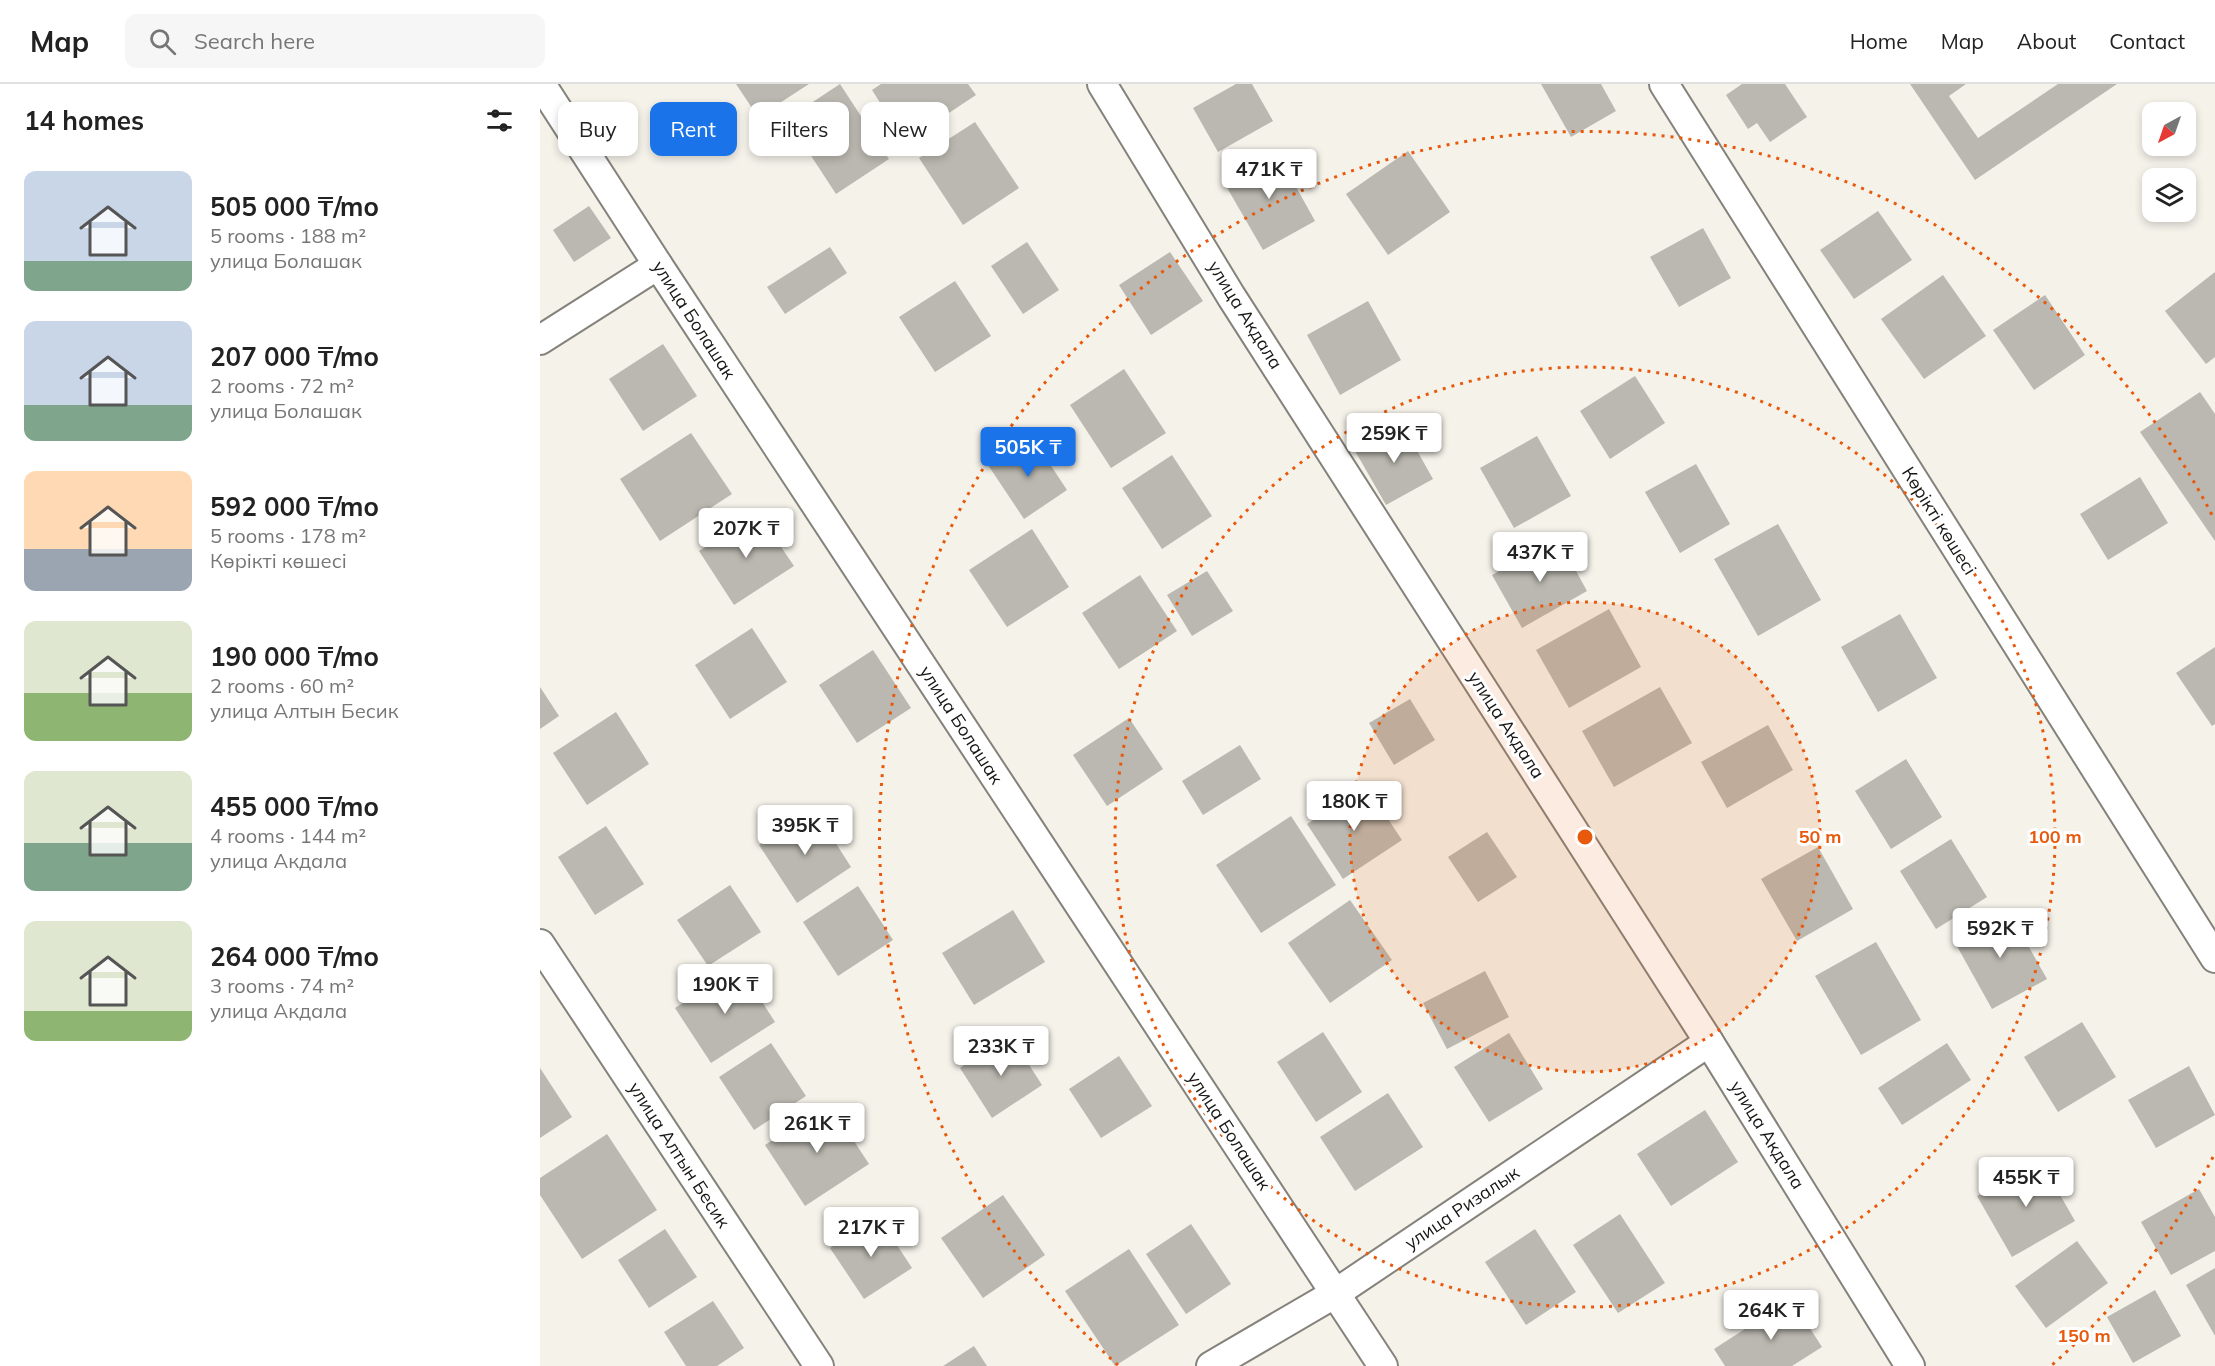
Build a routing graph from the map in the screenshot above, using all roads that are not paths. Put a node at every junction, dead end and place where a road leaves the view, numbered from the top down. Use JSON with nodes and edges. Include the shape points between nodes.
{"nodes":[{"id":1,"x":541,"y":84,"type":"edge"},
{"id":2,"x":1102,"y":84,"type":"edge"},
{"id":3,"x":1664,"y":84,"type":"edge"},
{"id":4,"x":658,"y":265,"type":"junction"},
{"id":5,"x":540,"y":340,"type":"edge"},
{"id":6,"x":540,"y":944,"type":"edge"},
{"id":7,"x":2215,"y":958,"type":"edge"},
{"id":8,"x":1709,"y":1042,"type":"junction"},
{"id":9,"x":1336,"y":1293,"type":"junction"},
{"id":10,"x":819,"y":1366,"type":"edge"},
{"id":11,"x":1211,"y":1366,"type":"edge"},
{"id":12,"x":1383,"y":1366,"type":"edge"},
{"id":13,"x":1910,"y":1366,"type":"edge"}],
"edges":[{"from":1,"to":4,"type":"street","name":"улица Болашак"},
{"from":2,"to":8,"type":"street","name":"улица Акдала","via":[[1231,296]]},
{"from":3,"to":7,"type":"street","name":"Көрікті көшесі"},
{"from":4,"to":5,"type":"street"},
{"from":4,"to":9,"type":"street","name":"улица Болашак"},
{"from":6,"to":10,"type":"street","name":"улица Алтын Бесик"},
{"from":8,"to":9,"type":"street","name":"улица Ризалык"},
{"from":8,"to":13,"type":"street","name":"улица Акдала"},
{"from":9,"to":11,"type":"street","name":"улица Ризалык"},
{"from":9,"to":12,"type":"street","name":"улица Болашак"}]}
